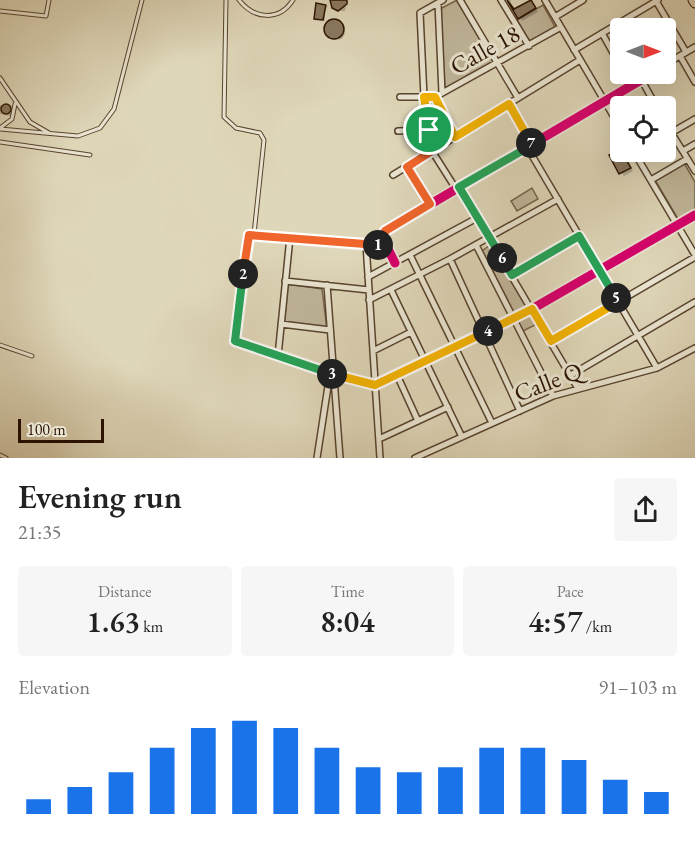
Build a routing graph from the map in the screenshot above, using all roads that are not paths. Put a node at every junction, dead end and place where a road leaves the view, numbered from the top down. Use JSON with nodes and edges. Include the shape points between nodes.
{"nodes":[{"id":1,"x":49,"y":0,"type":"edge"},
{"id":2,"x":142,"y":0,"type":"edge"},
{"id":3,"x":226,"y":0,"type":"edge"},
{"id":4,"x":239,"y":0,"type":"edge"},
{"id":5,"x":293,"y":0,"type":"edge"},
{"id":6,"x":460,"y":0,"type":"edge"},
{"id":7,"x":501,"y":0,"type":"edge"},
{"id":8,"x":545,"y":0,"type":"edge"},
{"id":9,"x":583,"y":0,"type":"edge"},
{"id":10,"x":440,"y":1,"type":"edge"},
{"id":11,"x":657,"y":1,"type":"edge"},
{"id":12,"x":0,"y":11,"type":"edge"},
{"id":13,"x":555,"y":17,"type":"junction"},
{"id":14,"x":629,"y":17,"type":"joint"},
{"id":15,"x":561,"y":27,"type":"junction"},
{"id":16,"x":603,"y":33,"type":"junction"},
{"id":17,"x":529,"y":46,"type":"junction"},
{"id":18,"x":610,"y":46,"type":"edge"},
{"id":19,"x":695,"y":47,"type":"edge"},
{"id":20,"x":574,"y":50,"type":"junction"},
{"id":21,"x":686,"y":52,"type":"junction"},
{"id":22,"x":680,"y":56,"type":"junction"},
{"id":23,"x":676,"y":58,"type":"edge"},
{"id":24,"x":580,"y":60,"type":"junction"},
{"id":25,"x":498,"y":64,"type":"junction"},
{"id":26,"x":0,"y":78,"type":"edge"},
{"id":27,"x":695,"y":82,"type":"edge"},
{"id":28,"x":631,"y":85,"type":"edge"},
{"id":29,"x":442,"y":93,"type":"junction"},
{"id":30,"x":424,"y":97,"type":"junction"},
{"id":31,"x":435,"y":97,"type":"junction"},
{"id":32,"x":400,"y":98,"type":"dead end"},
{"id":33,"x":518,"y":98,"type":"junction"},
{"id":34,"x":604,"y":101,"type":"junction"},
{"id":35,"x":15,"y":102,"type":"junction"},
{"id":36,"x":509,"y":104,"type":"junction"},
{"id":37,"x":610,"y":111,"type":"edge"},
{"id":38,"x":695,"y":119,"type":"edge"},
{"id":39,"x":0,"y":128,"type":"edge"},
{"id":40,"x":429,"y":130,"type":"junction"},
{"id":41,"x":676,"y":130,"type":"edge"},
{"id":42,"x":398,"y":131,"type":"dead end"},
{"id":43,"x":51,"y":134,"type":"junction"},
{"id":44,"x":455,"y":137,"type":"junction"},
{"id":45,"x":676,"y":140,"type":"edge"},
{"id":46,"x":0,"y":142,"type":"edge"},
{"id":47,"x":695,"y":144,"type":"edge"},
{"id":48,"x":530,"y":146,"type":"junction"},
{"id":49,"x":432,"y":151,"type":"junction"},
{"id":50,"x":683,"y":151,"type":"junction"},
{"id":51,"x":90,"y":154,"type":"dead end"},
{"id":52,"x":687,"y":159,"type":"junction"},
{"id":53,"x":640,"y":162,"type":"edge"},
{"id":54,"x":407,"y":167,"type":"junction"},
{"id":55,"x":695,"y":171,"type":"edge"},
{"id":56,"x":393,"y":175,"type":"dead end"},
{"id":57,"x":651,"y":180,"type":"junction"},
{"id":58,"x":457,"y":188,"type":"junction"},
{"id":59,"x":558,"y":199,"type":"junction"},
{"id":60,"x":430,"y":204,"type":"junction"},
{"id":61,"x":695,"y":215,"type":"edge"},
{"id":62,"x":477,"y":218,"type":"junction"},
{"id":63,"x":677,"y":225,"type":"junction"},
{"id":64,"x":254,"y":234,"type":"junction"},
{"id":65,"x":579,"y":236,"type":"junction"},
{"id":66,"x":290,"y":237,"type":"junction"},
{"id":67,"x":489,"y":237,"type":"junction"},
{"id":68,"x":366,"y":244,"type":"junction"},
{"id":69,"x":476,"y":244,"type":"junction"},
{"id":70,"x":386,"y":246,"type":"junction"},
{"id":71,"x":410,"y":255,"type":"junction"},
{"id":72,"x":695,"y":256,"type":"edge"},
{"id":73,"x":450,"y":260,"type":"junction"},
{"id":74,"x":395,"y":263,"type":"junction"},
{"id":75,"x":599,"y":270,"type":"junction"},
{"id":76,"x":420,"y":275,"type":"junction"},
{"id":77,"x":512,"y":275,"type":"junction"},
{"id":78,"x":368,"y":278,"type":"junction"},
{"id":79,"x":285,"y":281,"type":"junction"},
{"id":80,"x":327,"y":285,"type":"junction"},
{"id":81,"x":369,"y":290,"type":"junction"},
{"id":82,"x":391,"y":290,"type":"junction"},
{"id":83,"x":369,"y":300,"type":"junction"},
{"id":84,"x":618,"y":302,"type":"junction"},
{"id":85,"x":695,"y":302,"type":"edge"},
{"id":86,"x":532,"y":309,"type":"junction"},
{"id":87,"x":513,"y":318,"type":"junction"},
{"id":88,"x":281,"y":324,"type":"junction"},
{"id":89,"x":330,"y":330,"type":"junction"},
{"id":90,"x":411,"y":332,"type":"junction"},
{"id":91,"x":484,"y":333,"type":"junction"},
{"id":92,"x":638,"y":336,"type":"junction"},
{"id":93,"x":551,"y":341,"type":"junction"},
{"id":94,"x":0,"y":345,"type":"edge"},
{"id":95,"x":455,"y":347,"type":"junction"},
{"id":96,"x":695,"y":348,"type":"edge"},
{"id":97,"x":373,"y":351,"type":"junction"},
{"id":98,"x":32,"y":356,"type":"dead end"},
{"id":99,"x":278,"y":356,"type":"junction"},
{"id":100,"x":425,"y":361,"type":"junction"},
{"id":101,"x":657,"y":368,"type":"junction"},
{"id":102,"x":332,"y":374,"type":"junction"},
{"id":103,"x":397,"y":375,"type":"junction"},
{"id":104,"x":571,"y":375,"type":"junction"},
{"id":105,"x":375,"y":385,"type":"junction"},
{"id":106,"x":578,"y":387,"type":"junction"},
{"id":107,"x":553,"y":396,"type":"junction"},
{"id":108,"x":448,"y":408,"type":"junction"},
{"id":109,"x":520,"y":411,"type":"junction"},
{"id":110,"x":418,"y":421,"type":"junction"},
{"id":111,"x":492,"y":423,"type":"junction"},
{"id":112,"x":462,"y":437,"type":"junction"},
{"id":113,"x":379,"y":439,"type":"junction"},
{"id":114,"x":0,"y":455,"type":"edge"},
{"id":115,"x":380,"y":457,"type":"edge"},
{"id":116,"x":6,"y":458,"type":"edge"},
{"id":117,"x":317,"y":458,"type":"edge"},
{"id":118,"x":340,"y":458,"type":"edge"},
{"id":119,"x":373,"y":458,"type":"edge"},
{"id":120,"x":415,"y":458,"type":"edge"}],
"edges":[{"from":1,"to":12,"type":"lane","via":[[46,16]]},
{"from":2,"to":43,"type":"lane","via":[[114,109],[108,119],[100,128],[84,135]]},
{"from":3,"to":64,"type":"lane","via":[[224,117],[231,126],[260,133],[264,140]]},
{"from":4,"to":5,"type":"lane","via":[[255,14],[268,16],[286,9]]},
{"from":6,"to":25,"type":"street"},
{"from":7,"to":17,"type":"street"},
{"from":8,"to":13,"type":"street"},
{"from":9,"to":13,"type":"street"},
{"from":10,"to":29,"type":"street"},
{"from":10,"to":30,"type":"street","via":[[420,13]]},
{"from":11,"to":14,"type":"street"},
{"from":11,"to":21,"type":"street"},
{"from":13,"to":15,"type":"street"},
{"from":14,"to":16,"type":"street"},
{"from":15,"to":17,"type":"street","name":"Calle 18"},
{"from":15,"to":20,"type":"street"},
{"from":16,"to":18,"type":"street"},
{"from":16,"to":20,"type":"street"},
{"from":17,"to":25,"type":"street","name":"Calle 18"},
{"from":19,"to":21,"type":"street"},
{"from":20,"to":24,"type":"street"},
{"from":21,"to":22,"type":"street"},
{"from":22,"to":23,"type":"street"},
{"from":22,"to":27,"type":"street"},
{"from":24,"to":33,"type":"street"},
{"from":24,"to":34,"type":"street"},
{"from":25,"to":29,"type":"street","name":"Calle 18"},
{"from":25,"to":33,"type":"street"},
{"from":26,"to":35,"type":"lane"},
{"from":28,"to":34,"type":"street"},
{"from":29,"to":31,"type":"street","name":"Calle 18"},
{"from":30,"to":31,"type":"street","name":"Calle 18"},
{"from":30,"to":32,"type":"street","name":"Calle 18"},
{"from":30,"to":40,"type":"street"},
{"from":31,"to":44,"type":"street"},
{"from":33,"to":36,"type":"street"},
{"from":34,"to":37,"type":"street"},
{"from":34,"to":48,"type":"street"},
{"from":35,"to":39,"type":"lane","via":[[12,119]]},
{"from":35,"to":43,"type":"lane","via":[[30,122]]},
{"from":36,"to":44,"type":"street"},
{"from":36,"to":48,"type":"street"},
{"from":38,"to":41,"type":"street"},
{"from":39,"to":43,"type":"lane"},
{"from":40,"to":42,"type":"street"},
{"from":40,"to":49,"type":"street"},
{"from":44,"to":49,"type":"street"},
{"from":45,"to":50,"type":"street"},
{"from":46,"to":51,"type":"lane"},
{"from":47,"to":50,"type":"street"},
{"from":48,"to":58,"type":"street"},
{"from":48,"to":59,"type":"street"},
{"from":49,"to":54,"type":"street"},
{"from":49,"to":58,"type":"street"},
{"from":50,"to":52,"type":"street"},
{"from":52,"to":55,"type":"street"},
{"from":52,"to":57,"type":"street"},
{"from":53,"to":57,"type":"street"},
{"from":54,"to":56,"type":"street"},
{"from":54,"to":60,"type":"street"},
{"from":57,"to":63,"type":"street"},
{"from":58,"to":60,"type":"street"},
{"from":58,"to":62,"type":"street"},
{"from":59,"to":65,"type":"street"},
{"from":59,"to":67,"type":"street"},
{"from":60,"to":70,"type":"street","via":[[383,234]]},
{"from":61,"to":63,"type":"street"},
{"from":62,"to":67,"type":"street"},
{"from":62,"to":71,"type":"street"},
{"from":63,"to":72,"type":"street"},
{"from":63,"to":75,"type":"street"},
{"from":64,"to":66,"type":"street"},
{"from":64,"to":99,"type":"street","via":[[247,241],[235,341]]},
{"from":65,"to":75,"type":"street"},
{"from":65,"to":77,"type":"street"},
{"from":66,"to":68,"type":"street"},
{"from":66,"to":79,"type":"street"},
{"from":67,"to":69,"type":"street"},
{"from":67,"to":77,"type":"street"},
{"from":68,"to":70,"type":"street"},
{"from":68,"to":78,"type":"street"},
{"from":69,"to":73,"type":"street"},
{"from":69,"to":87,"type":"street"},
{"from":70,"to":74,"type":"street"},
{"from":71,"to":74,"type":"street"},
{"from":71,"to":76,"type":"street"},
{"from":72,"to":84,"type":"street"},
{"from":73,"to":76,"type":"street"},
{"from":73,"to":91,"type":"street"},
{"from":74,"to":78,"type":"street"},
{"from":75,"to":84,"type":"street"},
{"from":75,"to":86,"type":"street"},
{"from":76,"to":82,"type":"street"},
{"from":76,"to":95,"type":"street"},
{"from":77,"to":86,"type":"street"},
{"from":78,"to":81,"type":"street"},
{"from":79,"to":80,"type":"street"},
{"from":79,"to":88,"type":"street"},
{"from":80,"to":81,"type":"street"},
{"from":80,"to":89,"type":"street"},
{"from":81,"to":83,"type":"street"},
{"from":82,"to":83,"type":"street"},
{"from":82,"to":90,"type":"street"},
{"from":83,"to":97,"type":"street"},
{"from":84,"to":92,"type":"street"},
{"from":84,"to":93,"type":"street"},
{"from":85,"to":92,"type":"street"},
{"from":86,"to":87,"type":"street"},
{"from":86,"to":93,"type":"street"},
{"from":87,"to":91,"type":"street"},
{"from":87,"to":107,"type":"street"},
{"from":88,"to":89,"type":"street"},
{"from":88,"to":99,"type":"street"},
{"from":89,"to":102,"type":"street"},
{"from":90,"to":97,"type":"street"},
{"from":90,"to":100,"type":"street"},
{"from":91,"to":95,"type":"street"},
{"from":91,"to":109,"type":"street"},
{"from":92,"to":101,"type":"street"},
{"from":92,"to":104,"type":"street"},
{"from":93,"to":104,"type":"street"},
{"from":94,"to":98,"type":"lane"},
{"from":95,"to":100,"type":"street"},
{"from":95,"to":111,"type":"street"},
{"from":96,"to":101,"type":"street","name":"Calle Q"},
{"from":97,"to":105,"type":"street"},
{"from":99,"to":102,"type":"street"},
{"from":100,"to":103,"type":"street"},
{"from":100,"to":108,"type":"street"},
{"from":101,"to":106,"type":"street","name":"Calle Q"},
{"from":102,"to":105,"type":"street"},
{"from":102,"to":117,"type":"street"},
{"from":102,"to":118,"type":"street"},
{"from":103,"to":105,"type":"street"},
{"from":103,"to":110,"type":"street"},
{"from":104,"to":106,"type":"street"},
{"from":105,"to":113,"type":"street"},
{"from":106,"to":107,"type":"street","name":"Calle Q"},
{"from":107,"to":109,"type":"street","name":"Calle Q"},
{"from":108,"to":110,"type":"street"},
{"from":108,"to":112,"type":"street"},
{"from":109,"to":111,"type":"street","name":"Calle Q"},
{"from":110,"to":113,"type":"street"},
{"from":111,"to":112,"type":"street","name":"Calle Q"},
{"from":112,"to":120,"type":"street","name":"Calle Q"},
{"from":113,"to":115,"type":"street"},
{"from":114,"to":116,"type":"lane"},
{"from":115,"to":119,"type":"street"}]}
